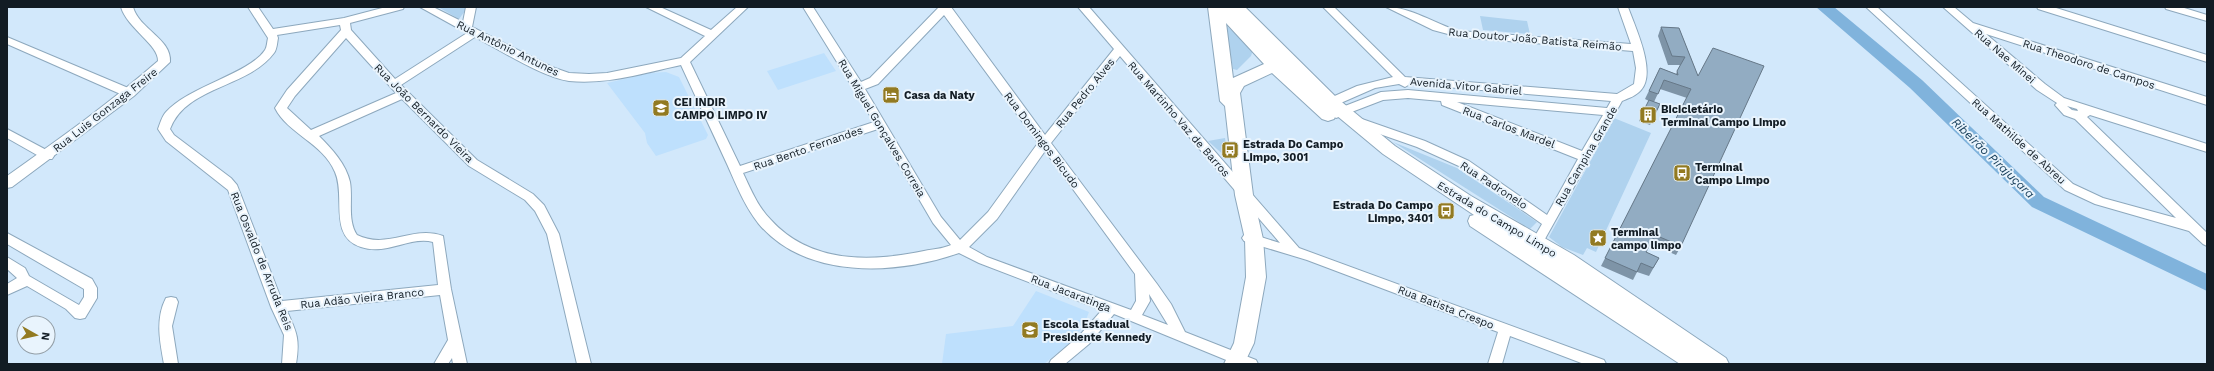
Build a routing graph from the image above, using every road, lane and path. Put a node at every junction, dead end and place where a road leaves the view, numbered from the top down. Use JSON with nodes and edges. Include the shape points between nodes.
{"nodes":[{"id":1,"x":127,"y":7,"type":"edge"},
{"id":2,"x":253,"y":7,"type":"edge"},
{"id":3,"x":399,"y":7,"type":"edge"},
{"id":4,"x":425,"y":7,"type":"edge"},
{"id":5,"x":471,"y":7,"type":"edge"},
{"id":6,"x":651,"y":7,"type":"edge"},
{"id":7,"x":744,"y":7,"type":"edge"},
{"id":8,"x":808,"y":7,"type":"edge"},
{"id":9,"x":1083,"y":7,"type":"edge"},
{"id":10,"x":1216,"y":7,"type":"edge"},
{"id":11,"x":1220,"y":7,"type":"edge"},
{"id":12,"x":1328,"y":7,"type":"edge"},
{"id":13,"x":1390,"y":7,"type":"edge"},
{"id":14,"x":1623,"y":7,"type":"edge"},
{"id":15,"x":1871,"y":7,"type":"edge"},
{"id":16,"x":1948,"y":7,"type":"edge"},
{"id":17,"x":2042,"y":7,"type":"edge"},
{"id":18,"x":2170,"y":7,"type":"edge"},
{"id":19,"x":945,"y":8,"type":"edge"},
{"id":20,"x":1232,"y":17,"type":"edge"},
{"id":21,"x":2207,"y":18,"type":"edge"},
{"id":22,"x":345,"y":26,"type":"junction"},
{"id":23,"x":1971,"y":26,"type":"junction"},
{"id":24,"x":471,"y":29,"type":"junction"},
{"id":25,"x":271,"y":33,"type":"junction"},
{"id":26,"x":713,"y":35,"type":"junction"},
{"id":27,"x":8,"y":40,"type":"edge"},
{"id":28,"x":1636,"y":48,"type":"junction"},
{"id":29,"x":1119,"y":50,"type":"junction"},
{"id":30,"x":2207,"y":59,"type":"edge"},
{"id":31,"x":684,"y":61,"type":"junction"},
{"id":32,"x":1280,"y":63,"type":"junction"},
{"id":33,"x":1402,"y":80,"type":"junction"},
{"id":34,"x":1238,"y":82,"type":"junction"},
{"id":35,"x":1291,"y":83,"type":"junction"},
{"id":36,"x":394,"y":85,"type":"junction"},
{"id":37,"x":859,"y":87,"type":"junction"},
{"id":38,"x":129,"y":94,"type":"junction"},
{"id":39,"x":403,"y":94,"type":"junction"},
{"id":40,"x":1418,"y":94,"type":"junction"},
{"id":41,"x":1434,"y":97,"type":"junction"},
{"id":42,"x":1618,"y":98,"type":"junction"},
{"id":43,"x":2207,"y":101,"type":"edge"},
{"id":44,"x":1334,"y":112,"type":"junction"},
{"id":45,"x":1610,"y":112,"type":"junction"},
{"id":46,"x":2081,"y":112,"type":"junction"},
{"id":47,"x":879,"y":124,"type":"junction"},
{"id":48,"x":7,"y":132,"type":"edge"},
{"id":49,"x":1392,"y":134,"type":"junction"},
{"id":50,"x":1369,"y":135,"type":"junction"},
{"id":51,"x":309,"y":136,"type":"junction"},
{"id":52,"x":1044,"y":144,"type":"junction"},
{"id":53,"x":2207,"y":148,"type":"edge"},
{"id":54,"x":48,"y":156,"type":"junction"},
{"id":55,"x":1585,"y":157,"type":"junction"},
{"id":56,"x":737,"y":171,"type":"junction"},
{"id":57,"x":7,"y":183,"type":"edge"},
{"id":58,"x":1241,"y":191,"type":"junction"},
{"id":59,"x":2170,"y":204,"type":"junction"},
{"id":60,"x":2155,"y":218,"type":"junction"},
{"id":61,"x":1548,"y":222,"type":"junction"},
{"id":62,"x":2194,"y":228,"type":"junction"},
{"id":63,"x":7,"y":238,"type":"edge"},
{"id":64,"x":1249,"y":239,"type":"junction"},
{"id":65,"x":2207,"y":241,"type":"edge"},
{"id":66,"x":959,"y":247,"type":"junction"},
{"id":67,"x":1530,"y":247,"type":"junction"},
{"id":68,"x":1294,"y":250,"type":"junction"},
{"id":69,"x":7,"y":262,"type":"edge"},
{"id":70,"x":1140,"y":274,"type":"junction"},
{"id":71,"x":25,"y":280,"type":"junction"},
{"id":72,"x":445,"y":288,"type":"junction"},
{"id":73,"x":7,"y":290,"type":"edge"},
{"id":74,"x":171,"y":302,"type":"dead end"},
{"id":75,"x":278,"y":307,"type":"junction"},
{"id":76,"x":1112,"y":308,"type":"junction"},
{"id":77,"x":1134,"y":318,"type":"junction"},
{"id":78,"x":1506,"y":329,"type":"junction"},
{"id":79,"x":1180,"y":335,"type":"junction"},
{"id":80,"x":456,"y":340,"type":"junction"},
{"id":81,"x":1240,"y":362,"type":"edge"},
{"id":82,"x":171,"y":364,"type":"edge"},
{"id":83,"x":288,"y":364,"type":"edge"},
{"id":84,"x":441,"y":364,"type":"edge"},
{"id":85,"x":460,"y":364,"type":"edge"},
{"id":86,"x":584,"y":364,"type":"edge"},
{"id":87,"x":1056,"y":364,"type":"edge"},
{"id":88,"x":1495,"y":364,"type":"edge"},
{"id":89,"x":1599,"y":364,"type":"edge"},
{"id":90,"x":1696,"y":364,"type":"edge"},
{"id":91,"x":1719,"y":364,"type":"edge"}],
"edges":[{"from":1,"to":38,"type":"street","name":"Rua Luis Gonzaga Freire","via":[[131,21],[159,46],[165,59],[158,69]]},
{"from":2,"to":25,"type":"street"},
{"from":3,"to":22,"type":"street"},
{"from":4,"to":24,"type":"street","name":"Rua Antônio Antunes"},
{"from":5,"to":24,"type":"street"},
{"from":6,"to":26,"type":"street"},
{"from":7,"to":26,"type":"street"},
{"from":8,"to":37,"type":"street","name":"Rua Miguel Gonçalves Correia"},
{"from":9,"to":29,"type":"street","name":"Rua Martinho Vaz de Barros"},
{"from":10,"to":20,"type":"main road"},
{"from":11,"to":20,"type":"main road","name":"Estrada do Campo Limpo"},
{"from":12,"to":33,"type":"street"},
{"from":13,"to":28,"type":"street","name":"Rua Doutor João Batista Reimão","via":[[1447,32]]},
{"from":14,"to":28,"type":"street","name":"Rua Campina Grande"},
{"from":15,"to":60,"type":"street","name":"Rua Mathilde de Abreu","via":[[2069,186],[2099,201]]},
{"from":16,"to":23,"type":"street","name":"Rua Nae Minei"},
{"from":17,"to":30,"type":"street"},
{"from":18,"to":21,"type":"street"},
{"from":19,"to":37,"type":"street","via":[[874,81]]},
{"from":19,"to":52,"type":"street","name":"Rua Domingos Bicudo"},
{"from":20,"to":32,"type":"main road","name":"Estrada do Campo Limpo"},
{"from":20,"to":32,"type":"main road","name":"Estrada do Campo Limpo","via":[[1257,30]]},
{"from":20,"to":58,"type":"main road"},
{"from":22,"to":25,"type":"street"},
{"from":22,"to":36,"type":"street","name":"Rua João Bernardo Vieira"},
{"from":22,"to":51,"type":"street","via":[[281,108],[284,114]]},
{"from":23,"to":43,"type":"street","name":"Rua Theodoro de Campos"},
{"from":23,"to":46,"type":"street","name":"Rua Nae Minei","via":[[2041,87],[2063,102],[2074,102]]},
{"from":24,"to":31,"type":"street","name":"Rua Antônio Antunes","via":[[548,70],[568,77],[607,77]]},
{"from":24,"to":36,"type":"street"},
{"from":25,"to":75,"type":"street","name":"Rua Osvaldo de Arruda Reis","via":[[273,44],[261,60],[187,101],[171,115],[165,123],[164,130],[170,138],[233,188]]},
{"from":26,"to":31,"type":"street"},
{"from":27,"to":38,"type":"street"},
{"from":28,"to":42,"type":"street","name":"Rua Campina Grande","via":[[1642,77],[1639,86]]},
{"from":29,"to":52,"type":"street","name":"Rua Pedro Alves"},
{"from":29,"to":58,"type":"street","name":"Rua Martinho Vaz de Barros"},
{"from":31,"to":56,"type":"street"},
{"from":32,"to":34,"type":"main road"},
{"from":32,"to":35,"type":"main road","name":"Estrada do Campo Limpo"},
{"from":32,"to":44,"type":"main road","name":"Estrada do Campo Limpo"},
{"from":33,"to":40,"type":"street"},
{"from":33,"to":42,"type":"street","name":"Avenida Vitor Gabriel"},
{"from":33,"to":44,"type":"street","name":"Avenida Vitor Gabriel","via":[[1374,84]]},
{"from":34,"to":35,"type":"main road"},
{"from":34,"to":58,"type":"main road","via":[[1232,93]]},
{"from":35,"to":44,"type":"main road","name":"Estrada do Campo Limpo"},
{"from":36,"to":39,"type":"street","name":"Rua João Bernardo Vieira"},
{"from":37,"to":47,"type":"street","name":"Rua Miguel Gonçalves Correia"},
{"from":38,"to":54,"type":"street","name":"Rua Luis Gonzaga Freire"},
{"from":39,"to":51,"type":"street"},
{"from":39,"to":86,"type":"street","name":"Rua João Bernardo Vieira","via":[[473,163],[529,197],[540,208],[554,234]]},
{"from":40,"to":41,"type":"street","name":"Avenida Vitor Gabriel"},
{"from":40,"to":44,"type":"street","name":"Avenida Vitor Gabriel","via":[[1381,96]]},
{"from":41,"to":45,"type":"street","name":"Avenida Vitor Gabriel"},
{"from":41,"to":55,"type":"street","name":"Rua Carlos Mardel"},
{"from":42,"to":45,"type":"street","name":"Rua Campina Grande"},
{"from":44,"to":49,"type":"street","name":"Rua Padronelo"},
{"from":44,"to":50,"type":"main road","name":"Estrada do Campo Limpo"},
{"from":44,"to":67,"type":"main road","name":"Estrada do Campo Limpo","via":[[1383,158]]},
{"from":45,"to":55,"type":"street","name":"Rua Campina Grande"},
{"from":46,"to":53,"type":"street","name":"Rua Nae Minei"},
{"from":46,"to":59,"type":"street"},
{"from":47,"to":56,"type":"street","name":"Rua Bento Fernandes"},
{"from":47,"to":66,"type":"street","name":"Rua Miguel Gonçalves Correia","via":[[937,220]]},
{"from":48,"to":54,"type":"street"},
{"from":49,"to":50,"type":"street","name":"Rua Padronelo","via":[[1379,132]]},
{"from":49,"to":61,"type":"street","name":"Rua Padronelo","via":[[1465,164]]},
{"from":50,"to":67,"type":"main road","name":"Estrada do Campo Limpo"},
{"from":51,"to":72,"type":"street","via":[[329,153],[341,169],[347,224],[354,238],[378,246],[425,237],[439,239]]},
{"from":52,"to":66,"type":"street","name":"Rua Pedro Alves","via":[[985,224]]},
{"from":52,"to":70,"type":"street","name":"Rua Domingos Bicudo"},
{"from":54,"to":57,"type":"street","name":"Rua Luis Gonzaga Freire"},
{"from":55,"to":61,"type":"street","name":"Rua Campina Grande"},
{"from":56,"to":66,"type":"street","via":[[764,224],[781,238],[817,257],[843,263],[877,263],[899,261]]},
{"from":58,"to":64,"type":"main road"},
{"from":58,"to":68,"type":"street","name":"Rua Batista Crespo"},
{"from":59,"to":60,"type":"street","via":[[2169,215]]},
{"from":59,"to":62,"type":"street"},
{"from":60,"to":62,"type":"street","name":"Rua Mathilde de Abreu"},
{"from":61,"to":67,"type":"street","name":"Rua Campina Grande"},
{"from":62,"to":65,"type":"street"},
{"from":63,"to":71,"type":"street","via":[[92,288],[90,298],[80,314],[71,305]]},
{"from":64,"to":68,"type":"street","name":"Rua Batista Crespo"},
{"from":64,"to":81,"type":"main road","via":[[1256,277]]},
{"from":66,"to":76,"type":"street","name":"Rua Jacaratinga","via":[[983,260]]},
{"from":67,"to":90,"type":"main road","name":"Estrada do Campo Limpo"},
{"from":67,"to":91,"type":"main road","name":"Estrada do Campo Limpo","via":[[1567,260]]},
{"from":68,"to":78,"type":"street","name":"Rua Batista Crespo"},
{"from":69,"to":71,"type":"street","via":[[20,271]]},
{"from":70,"to":77,"type":"street","name":"Rua Domingos Bicudo","via":[[1143,300]]},
{"from":70,"to":79,"type":"street","name":"Rua Domingos Bicudo","via":[[1166,308]]},
{"from":71,"to":73,"type":"street"},
{"from":72,"to":75,"type":"street","name":"Rua Adão Vieira Branco"},
{"from":72,"to":80,"type":"street"},
{"from":74,"to":82,"type":"street","via":[[165,316],[164,329]]},
{"from":75,"to":83,"type":"street","name":"Rua Osvaldo de Arruda Reis","via":[[291,335]]},
{"from":76,"to":77,"type":"street","name":"Rua Jacaratinga"},
{"from":76,"to":87,"type":"street","via":[[1084,340]]},
{"from":77,"to":79,"type":"street","name":"Rua Jacaratinga"},
{"from":78,"to":88,"type":"street"},
{"from":78,"to":89,"type":"street","name":"Rua Batista Crespo"},
{"from":79,"to":81,"type":"street","name":"Rua Jacaratinga"},
{"from":80,"to":84,"type":"street"},
{"from":80,"to":85,"type":"street"}]}
